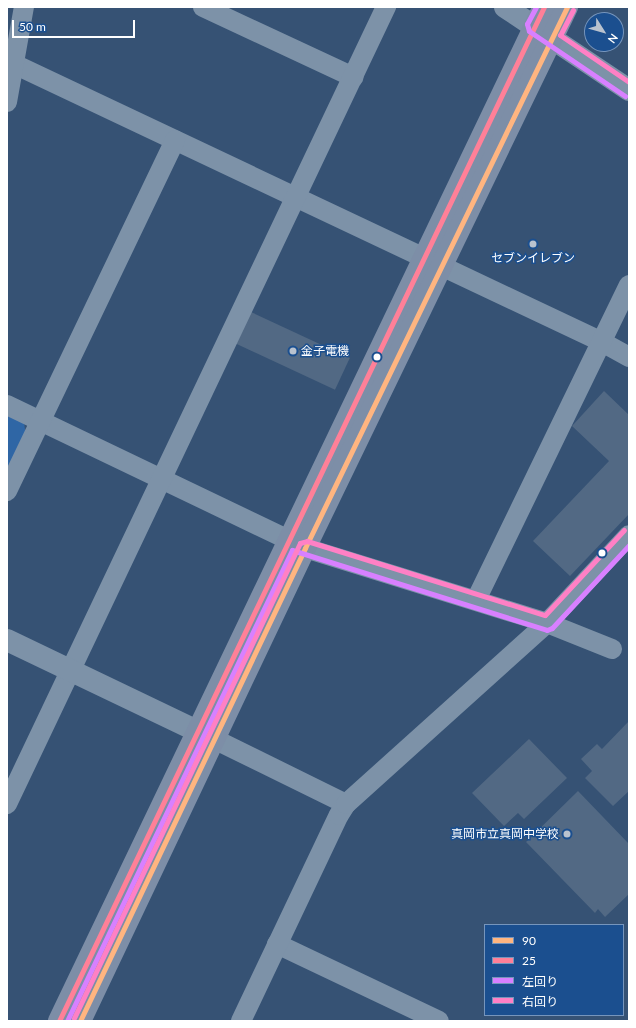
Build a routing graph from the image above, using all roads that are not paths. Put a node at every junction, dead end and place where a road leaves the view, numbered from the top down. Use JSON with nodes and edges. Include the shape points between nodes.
{"nodes":[{"id":1,"x":24,"y":7,"type":"edge"},
{"id":2,"x":203,"y":7,"type":"edge"},
{"id":3,"x":386,"y":7,"type":"edge"},
{"id":4,"x":505,"y":7,"type":"edge"},
{"id":5,"x":544,"y":7,"type":"edge"},
{"id":6,"x":567,"y":7,"type":"edge"},
{"id":7,"x":543,"y":32,"type":"junction"},
{"id":8,"x":10,"y":64,"type":"edge"},
{"id":9,"x":353,"y":77,"type":"junction"},
{"id":10,"x":629,"y":90,"type":"edge"},
{"id":11,"x":7,"y":102,"type":"edge"},
{"id":12,"x":175,"y":140,"type":"junction"},
{"id":13,"x":296,"y":198,"type":"junction"},
{"id":14,"x":433,"y":263,"type":"junction"},
{"id":15,"x":629,"y":285,"type":"edge"},
{"id":16,"x":602,"y":342,"type":"junction"},
{"id":17,"x":629,"y":357,"type":"edge"},
{"id":18,"x":7,"y":405,"type":"edge"},
{"id":19,"x":41,"y":422,"type":"junction"},
{"id":20,"x":161,"y":479,"type":"junction"},
{"id":21,"x":7,"y":491,"type":"edge"},
{"id":22,"x":629,"y":535,"type":"edge"},
{"id":23,"x":297,"y":545,"type":"junction"},
{"id":24,"x":476,"y":600,"type":"junction"},
{"id":25,"x":547,"y":623,"type":"junction"},
{"id":26,"x":7,"y":640,"type":"edge"},
{"id":27,"x":612,"y":649,"type":"dead end"},
{"id":28,"x":72,"y":669,"type":"junction"},
{"id":29,"x":206,"y":735,"type":"junction"},
{"id":30,"x":7,"y":804,"type":"edge"},
{"id":31,"x":346,"y":804,"type":"junction"},
{"id":32,"x":277,"y":944,"type":"junction"},
{"id":33,"x":60,"y":1021,"type":"edge"},
{"id":34,"x":80,"y":1021,"type":"edge"},
{"id":35,"x":241,"y":1021,"type":"edge"},
{"id":36,"x":439,"y":1021,"type":"edge"}],
"edges":[{"from":1,"to":8,"type":"street"},
{"from":2,"to":9,"type":"street"},
{"from":3,"to":9,"type":"street"},
{"from":4,"to":7,"type":"street"},
{"from":5,"to":7,"type":"main road"},
{"from":6,"to":7,"type":"main road"},
{"from":7,"to":10,"type":"street"},
{"from":7,"to":14,"type":"main road"},
{"from":8,"to":11,"type":"street"},
{"from":8,"to":12,"type":"street"},
{"from":9,"to":13,"type":"street"},
{"from":12,"to":13,"type":"street"},
{"from":12,"to":19,"type":"street"},
{"from":13,"to":14,"type":"street"},
{"from":13,"to":20,"type":"street"},
{"from":14,"to":16,"type":"street"},
{"from":14,"to":23,"type":"main road"},
{"from":15,"to":16,"type":"street"},
{"from":16,"to":17,"type":"street"},
{"from":16,"to":24,"type":"street"},
{"from":18,"to":19,"type":"street"},
{"from":19,"to":20,"type":"street"},
{"from":19,"to":21,"type":"street"},
{"from":20,"to":23,"type":"street"},
{"from":20,"to":28,"type":"street"},
{"from":22,"to":25,"type":"street"},
{"from":23,"to":24,"type":"street"},
{"from":23,"to":29,"type":"main road"},
{"from":24,"to":25,"type":"street"},
{"from":25,"to":27,"type":"street"},
{"from":25,"to":31,"type":"street"},
{"from":26,"to":28,"type":"street"},
{"from":28,"to":29,"type":"street"},
{"from":28,"to":30,"type":"street"},
{"from":29,"to":31,"type":"street"},
{"from":29,"to":33,"type":"main road"},
{"from":29,"to":34,"type":"main road"},
{"from":31,"to":32,"type":"street"},
{"from":32,"to":35,"type":"street"},
{"from":32,"to":36,"type":"street"}]}
